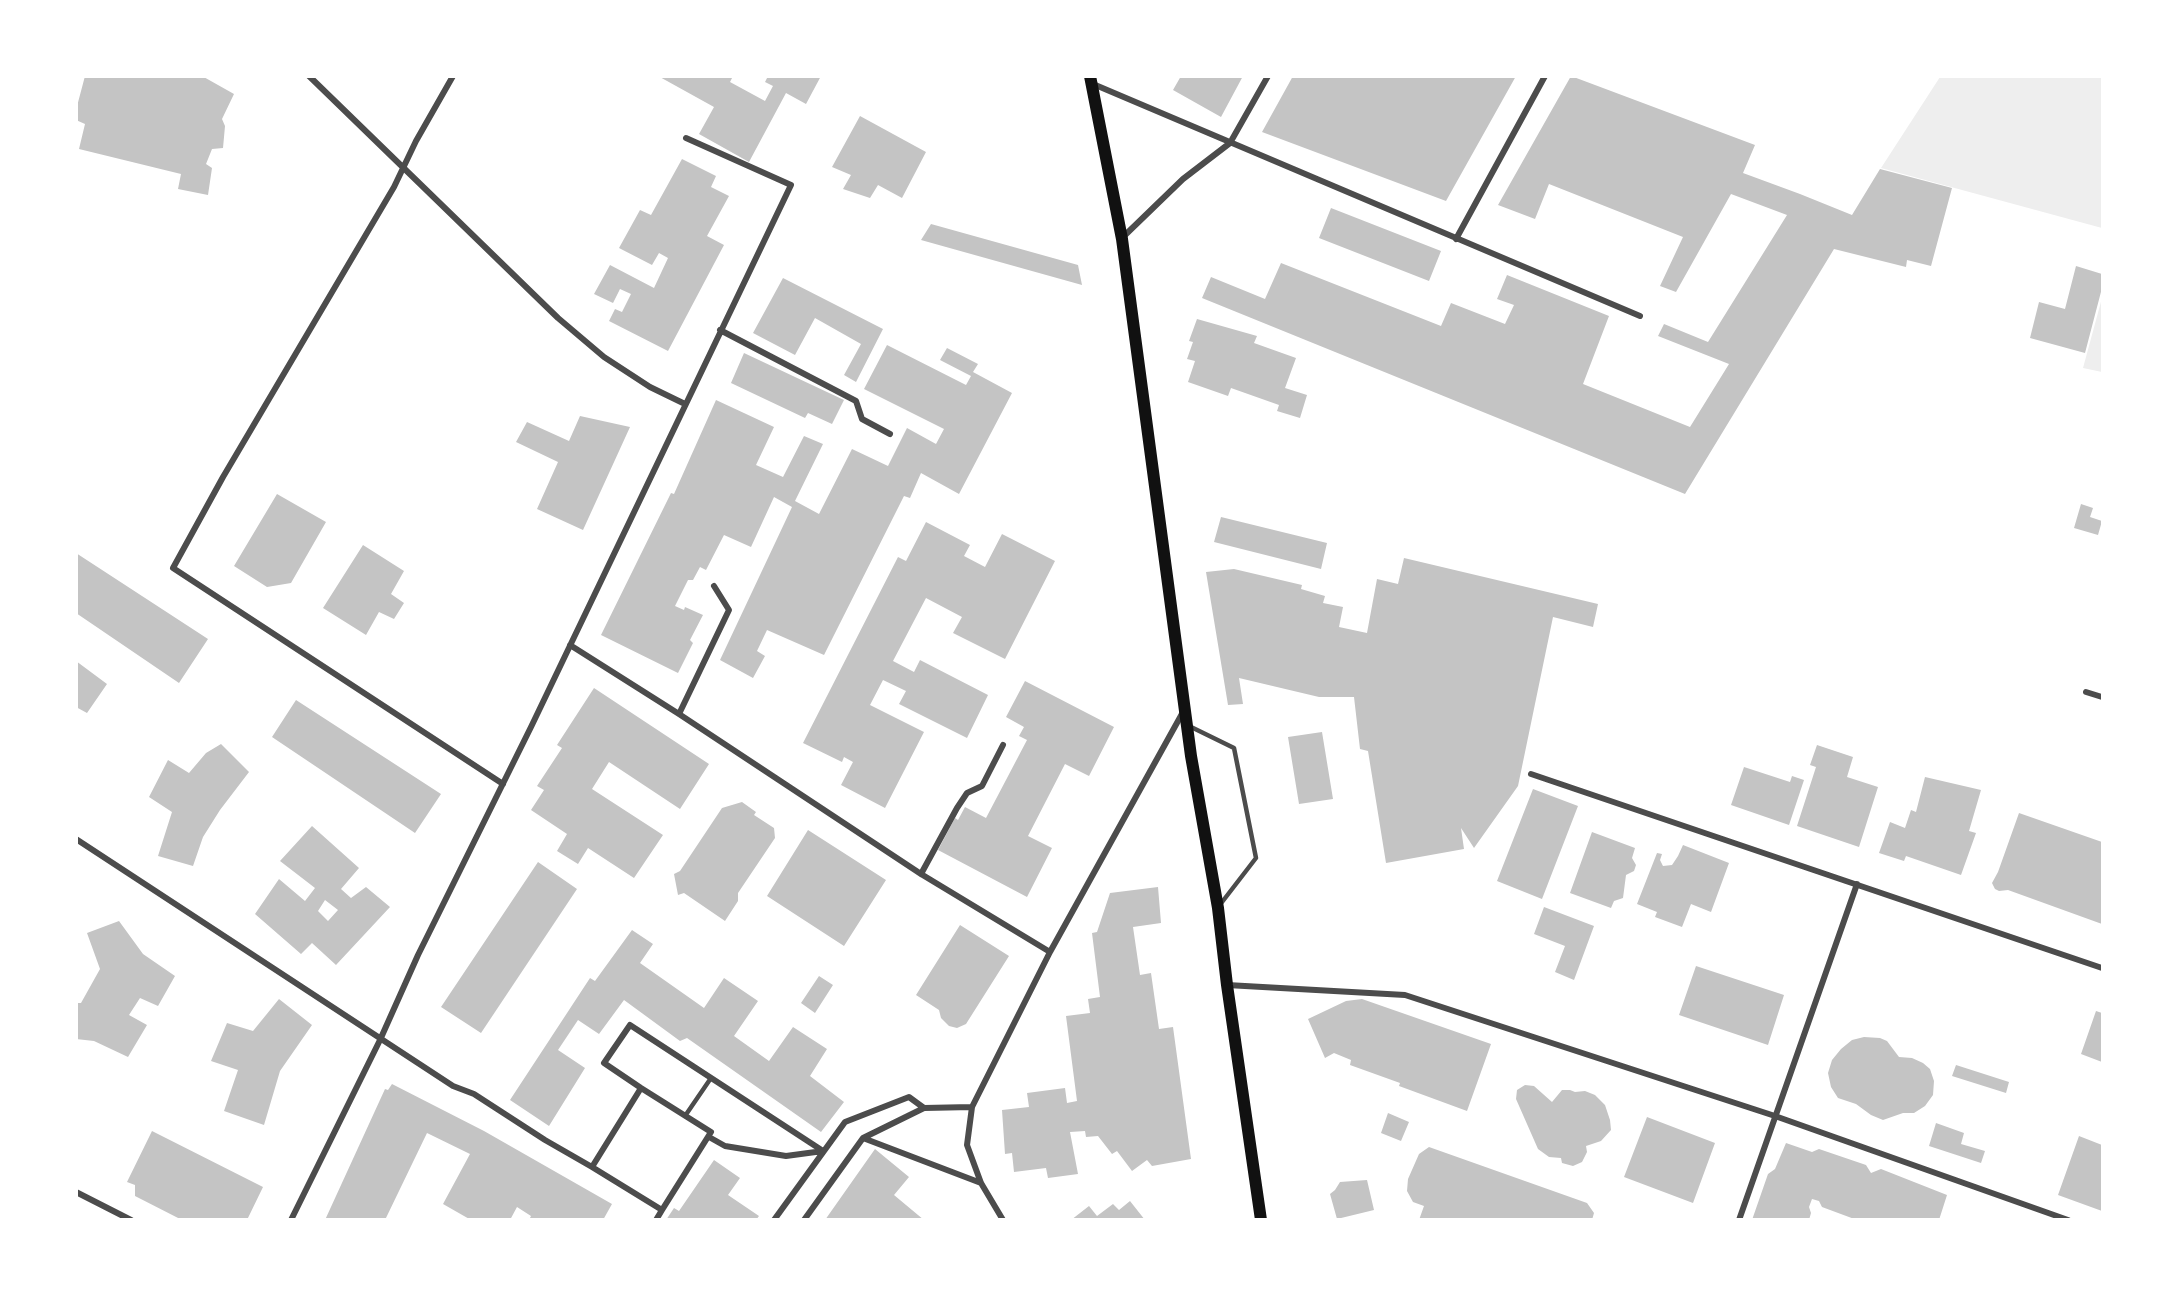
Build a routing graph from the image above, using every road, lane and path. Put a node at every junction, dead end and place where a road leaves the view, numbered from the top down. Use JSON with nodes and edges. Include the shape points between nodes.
{"nodes":[{"id":1,"x":309,"y":76,"type":"edge"},
{"id":2,"x":453,"y":76,"type":"edge"},
{"id":3,"x":1268,"y":76,"type":"edge"},
{"id":4,"x":1545,"y":76,"type":"edge"},
{"id":5,"x":1091,"y":80,"type":"edge"},
{"id":6,"x":686,"y":138,"type":"dead end"},
{"id":7,"x":1230,"y":142,"type":"junction"},
{"id":8,"x":404,"y":166,"type":"junction"},
{"id":9,"x":1122,"y":238,"type":"junction"},
{"id":10,"x":1456,"y":239,"type":"junction"},
{"id":11,"x":1640,"y":316,"type":"dead end"},
{"id":12,"x":720,"y":330,"type":"junction"},
{"id":13,"x":685,"y":404,"type":"junction"},
{"id":14,"x":890,"y":434,"type":"dead end"},
{"id":15,"x":714,"y":586,"type":"dead end"},
{"id":16,"x":570,"y":645,"type":"junction"},
{"id":17,"x":2086,"y":692,"type":"dead end"},
{"id":18,"x":2103,"y":697,"type":"edge"},
{"id":19,"x":1185,"y":708,"type":"junction"},
{"id":20,"x":679,"y":714,"type":"junction"},
{"id":21,"x":1188,"y":725,"type":"junction"},
{"id":22,"x":1003,"y":744,"type":"dead end"},
{"id":23,"x":1531,"y":774,"type":"dead end"},
{"id":24,"x":503,"y":784,"type":"junction"},
{"id":25,"x":76,"y":840,"type":"edge"},
{"id":26,"x":921,"y":874,"type":"junction"},
{"id":27,"x":1857,"y":885,"type":"junction"},
{"id":28,"x":1218,"y":908,"type":"junction"},
{"id":29,"x":1050,"y":952,"type":"junction"},
{"id":30,"x":2103,"y":968,"type":"edge"},
{"id":31,"x":1227,"y":985,"type":"junction"},
{"id":32,"x":380,"y":1040,"type":"junction"},
{"id":33,"x":711,"y":1078,"type":"junction"},
{"id":34,"x":641,"y":1088,"type":"junction"},
{"id":35,"x":972,"y":1107,"type":"junction"},
{"id":36,"x":924,"y":1108,"type":"junction"},
{"id":37,"x":685,"y":1116,"type":"junction"},
{"id":38,"x":1775,"y":1116,"type":"junction"},
{"id":39,"x":709,"y":1137,"type":"junction"},
{"id":40,"x":863,"y":1138,"type":"junction"},
{"id":41,"x":823,"y":1150,"type":"junction"},
{"id":42,"x":592,"y":1167,"type":"junction"},
{"id":43,"x":981,"y":1183,"type":"junction"},
{"id":44,"x":76,"y":1192,"type":"edge"},
{"id":45,"x":662,"y":1209,"type":"junction"},
{"id":46,"x":115,"y":1212,"type":"junction"},
{"id":47,"x":111,"y":1220,"type":"edge"},
{"id":48,"x":131,"y":1220,"type":"edge"},
{"id":49,"x":291,"y":1220,"type":"edge"},
{"id":50,"x":656,"y":1220,"type":"edge"},
{"id":51,"x":774,"y":1220,"type":"edge"},
{"id":52,"x":804,"y":1220,"type":"edge"},
{"id":53,"x":1003,"y":1220,"type":"edge"},
{"id":54,"x":1261,"y":1220,"type":"edge"},
{"id":55,"x":1739,"y":1220,"type":"edge"},
{"id":56,"x":2068,"y":1220,"type":"edge"}],
"edges":[{"from":1,"to":8,"type":"street"},
{"from":2,"to":8,"type":"street"},
{"from":3,"to":7,"type":"street"},
{"from":4,"to":10,"type":"street"},
{"from":5,"to":7,"type":"street"},
{"from":5,"to":9,"type":"main road"},
{"from":6,"to":12,"type":"street","via":[[791,185]]},
{"from":7,"to":9,"type":"street","via":[[1183,179]]},
{"from":7,"to":10,"type":"street"},
{"from":8,"to":13,"type":"street","via":[[558,318],[604,357]]},
{"from":8,"to":24,"type":"street","via":[[173,568]]},
{"from":9,"to":19,"type":"main road"},
{"from":10,"to":11,"type":"street"},
{"from":12,"to":13,"type":"street"},
{"from":12,"to":14,"type":"street","via":[[856,401],[862,419]]},
{"from":13,"to":16,"type":"street"},
{"from":15,"to":20,"type":"street","via":[[729,610]]},
{"from":16,"to":20,"type":"street"},
{"from":16,"to":24,"type":"street"},
{"from":17,"to":18,"type":"street"},
{"from":19,"to":21,"type":"main road"},
{"from":19,"to":29,"type":"street"},
{"from":20,"to":26,"type":"street"},
{"from":21,"to":28,"type":"main road"},
{"from":21,"to":28,"type":"lane","via":[[1234,748],[1256,858]]},
{"from":22,"to":26,"type":"street","via":[[982,786],[967,793],[957,808]]},
{"from":23,"to":27,"type":"street"},
{"from":24,"to":32,"type":"street"},
{"from":25,"to":32,"type":"street"},
{"from":26,"to":29,"type":"street"},
{"from":27,"to":30,"type":"street"},
{"from":27,"to":38,"type":"street"},
{"from":28,"to":31,"type":"main road"},
{"from":29,"to":35,"type":"street"},
{"from":31,"to":38,"type":"street","via":[[1405,995]]},
{"from":31,"to":54,"type":"main road"},
{"from":32,"to":42,"type":"street"},
{"from":32,"to":49,"type":"street"},
{"from":33,"to":34,"type":"street","via":[[630,1025],[604,1063]]},
{"from":33,"to":37,"type":"lane"},
{"from":33,"to":41,"type":"street"},
{"from":34,"to":37,"type":"street"},
{"from":34,"to":42,"type":"street"},
{"from":35,"to":36,"type":"street"},
{"from":35,"to":43,"type":"street","via":[[967,1144]]},
{"from":36,"to":40,"type":"street"},
{"from":36,"to":41,"type":"street","via":[[909,1097],[845,1122]]},
{"from":37,"to":39,"type":"street","via":[[711,1132]]},
{"from":38,"to":55,"type":"street"},
{"from":38,"to":56,"type":"street"},
{"from":39,"to":41,"type":"street","via":[[725,1146],[786,1156]]},
{"from":39,"to":45,"type":"street"},
{"from":40,"to":43,"type":"street"},
{"from":40,"to":52,"type":"street"},
{"from":41,"to":51,"type":"street"},
{"from":42,"to":45,"type":"street"},
{"from":43,"to":53,"type":"street"},
{"from":44,"to":46,"type":"street"},
{"from":45,"to":50,"type":"street"},
{"from":46,"to":47,"type":"street"},
{"from":46,"to":48,"type":"street"}]}
